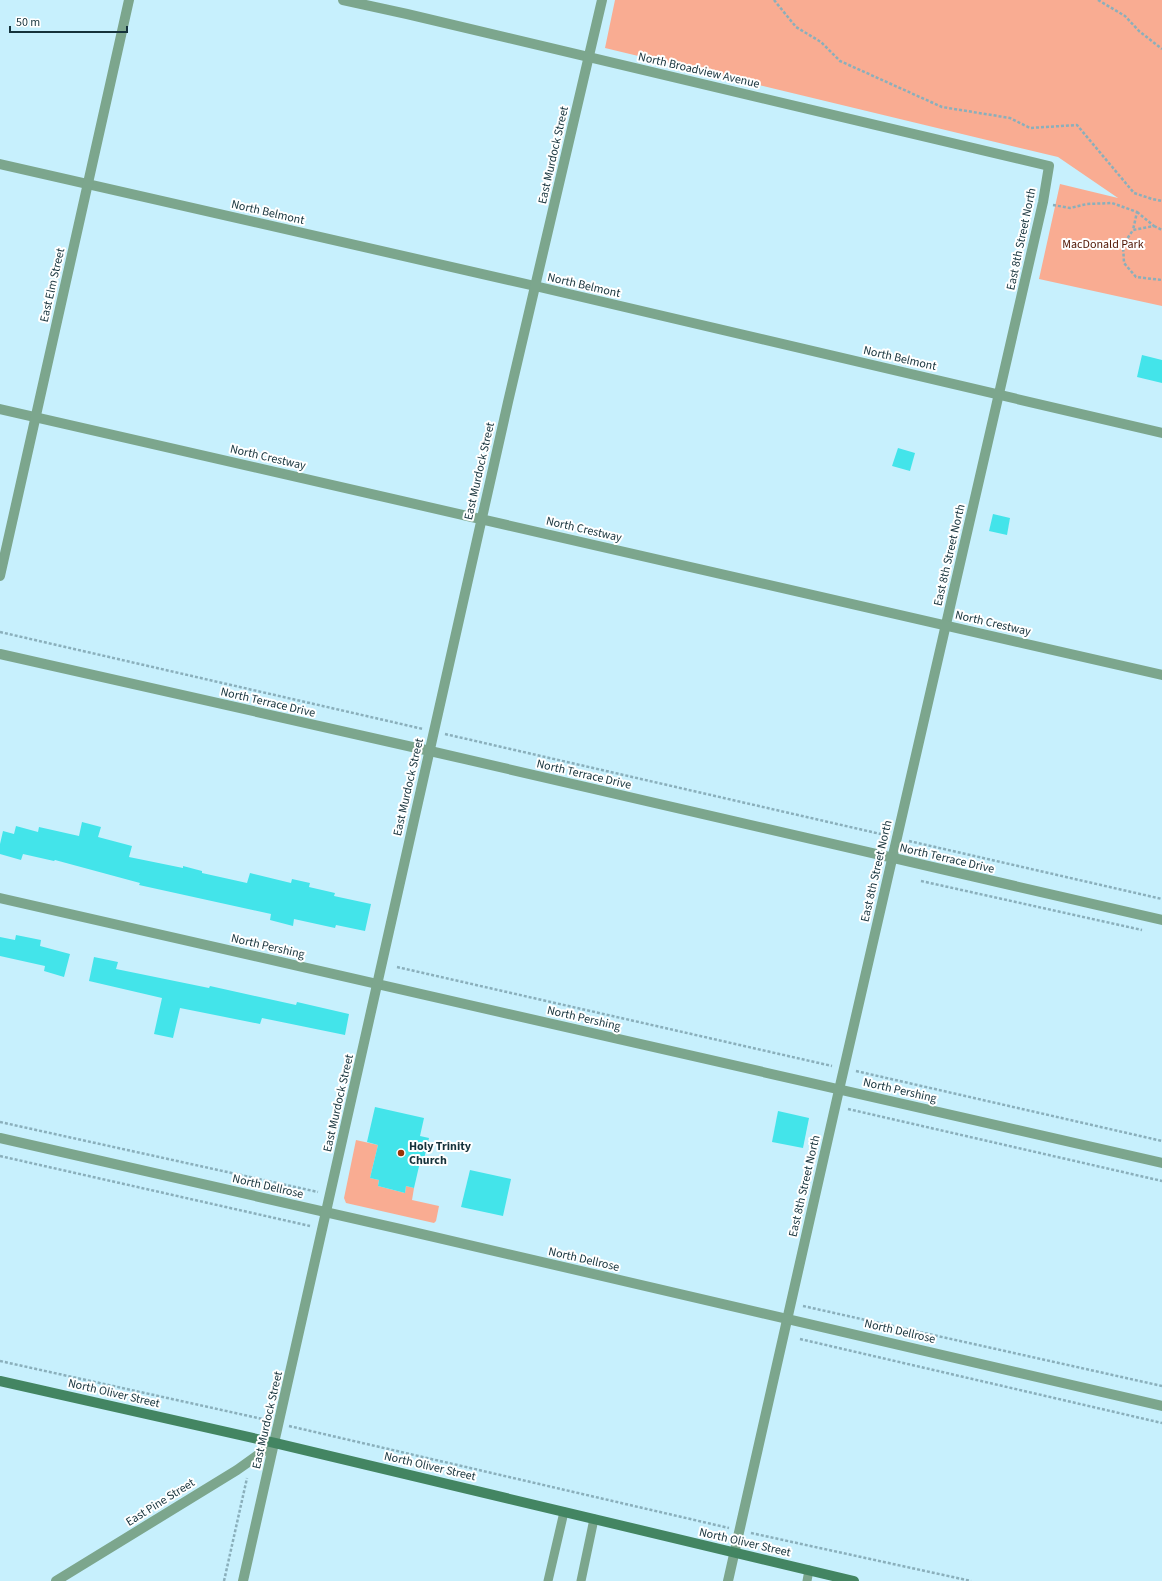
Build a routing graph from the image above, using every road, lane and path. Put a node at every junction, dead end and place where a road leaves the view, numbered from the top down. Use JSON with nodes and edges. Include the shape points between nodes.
{"nodes":[{"id":1,"x":129,"y":0,"type":"edge"},
{"id":2,"x":343,"y":0,"type":"edge"},
{"id":3,"x":602,"y":0,"type":"edge"},
{"id":4,"x":774,"y":0,"type":"edge"},
{"id":5,"x":1098,"y":0,"type":"edge"},
{"id":6,"x":1162,"y":49,"type":"edge"},
{"id":7,"x":590,"y":58,"type":"junction"},
{"id":8,"x":0,"y":164,"type":"edge"},
{"id":9,"x":1049,"y":166,"type":"joint"},
{"id":10,"x":88,"y":184,"type":"junction"},
{"id":11,"x":1162,"y":201,"type":"edge"},
{"id":12,"x":1043,"y":202,"type":"junction"},
{"id":13,"x":1137,"y":212,"type":"junction"},
{"id":14,"x":1154,"y":226,"type":"junction"},
{"id":15,"x":1133,"y":230,"type":"junction"},
{"id":16,"x":1162,"y":230,"type":"edge"},
{"id":17,"x":1162,"y":280,"type":"edge"},
{"id":18,"x":535,"y":286,"type":"junction"},
{"id":19,"x":999,"y":395,"type":"junction"},
{"id":20,"x":0,"y":409,"type":"edge"},
{"id":21,"x":36,"y":417,"type":"junction"},
{"id":22,"x":1162,"y":433,"type":"edge"},
{"id":23,"x":482,"y":519,"type":"junction"},
{"id":24,"x":0,"y":576,"type":"edge"},
{"id":25,"x":946,"y":626,"type":"junction"},
{"id":26,"x":0,"y":632,"type":"edge"},
{"id":27,"x":0,"y":654,"type":"edge"},
{"id":28,"x":1162,"y":675,"type":"edge"},
{"id":29,"x":434,"y":732,"type":"junction"},
{"id":30,"x":430,"y":751,"type":"junction"},
{"id":31,"x":897,"y":838,"type":"junction"},
{"id":32,"x":892,"y":858,"type":"junction"},
{"id":33,"x":921,"y":881,"type":"dead end"},
{"id":34,"x":0,"y":898,"type":"edge"},
{"id":35,"x":1162,"y":899,"type":"edge"},
{"id":36,"x":1162,"y":920,"type":"edge"},
{"id":37,"x":1146,"y":931,"type":"dead end"},
{"id":38,"x":397,"y":967,"type":"dead end"},
{"id":39,"x":378,"y":984,"type":"junction"},
{"id":40,"x":844,"y":1068,"type":"junction"},
{"id":41,"x":839,"y":1090,"type":"junction"},
{"id":42,"x":848,"y":1109,"type":"dead end"},
{"id":43,"x":0,"y":1138,"type":"edge"},
{"id":44,"x":1162,"y":1141,"type":"edge"},
{"id":45,"x":1162,"y":1163,"type":"edge"},
{"id":46,"x":1162,"y":1181,"type":"edge"},
{"id":47,"x":326,"y":1212,"type":"junction"},
{"id":48,"x":803,"y":1306,"type":"dead end"},
{"id":49,"x":788,"y":1318,"type":"junction"},
{"id":50,"x":800,"y":1339,"type":"dead end"},
{"id":51,"x":0,"y":1362,"type":"edge"},
{"id":52,"x":0,"y":1381,"type":"edge"},
{"id":53,"x":1162,"y":1386,"type":"edge"},
{"id":54,"x":1162,"y":1406,"type":"edge"},
{"id":55,"x":279,"y":1423,"type":"junction"},
{"id":56,"x":1162,"y":1423,"type":"edge"},
{"id":57,"x":275,"y":1442,"type":"junction"},
{"id":58,"x":252,"y":1459,"type":"junction"},
{"id":59,"x":564,"y":1512,"type":"junction"},
{"id":60,"x":594,"y":1519,"type":"junction"},
{"id":61,"x":740,"y":1530,"type":"junction"},
{"id":62,"x":735,"y":1552,"type":"junction"},
{"id":63,"x":809,"y":1570,"type":"junction"},
{"id":64,"x":56,"y":1581,"type":"edge"},
{"id":65,"x":224,"y":1581,"type":"edge"},
{"id":66,"x":243,"y":1581,"type":"edge"},
{"id":67,"x":548,"y":1581,"type":"edge"},
{"id":68,"x":580,"y":1581,"type":"edge"},
{"id":69,"x":728,"y":1581,"type":"edge"},
{"id":70,"x":807,"y":1581,"type":"edge"},
{"id":71,"x":854,"y":1581,"type":"edge"},
{"id":72,"x":971,"y":1581,"type":"edge"}],
"edges":[{"from":1,"to":10,"type":"street","name":"East Elm Street"},
{"from":2,"to":7,"type":"street","name":"North Broadview Avenue"},
{"from":3,"to":7,"type":"street","name":"East Murdock Street"},
{"from":4,"to":11,"type":"path","via":[[796,27],[821,42],[840,61],[942,107],[1010,118],[1030,128],[1077,125],[1134,193]]},
{"from":5,"to":6,"type":"path","via":[[1125,16]]},
{"from":7,"to":9,"type":"street","name":"North Broadview Avenue"},
{"from":7,"to":18,"type":"street","name":"East Murdock Street"},
{"from":8,"to":10,"type":"street","name":"North Belmont"},
{"from":9,"to":12,"type":"street","name":"East 8th Street North"},
{"from":10,"to":18,"type":"street","name":"North Belmont"},
{"from":10,"to":21,"type":"street","name":"East Elm Street"},
{"from":12,"to":13,"type":"path","via":[[1070,208],[1112,203]]},
{"from":12,"to":19,"type":"street","name":"East 8th Street North"},
{"from":13,"to":14,"type":"path"},
{"from":13,"to":15,"type":"path"},
{"from":14,"to":15,"type":"path"},
{"from":14,"to":16,"type":"path"},
{"from":15,"to":17,"type":"path","via":[[1123,245],[1124,263],[1136,277]]},
{"from":18,"to":19,"type":"street","name":"North Belmont"},
{"from":18,"to":23,"type":"street","name":"East Murdock Street"},
{"from":19,"to":22,"type":"street","name":"North Belmont"},
{"from":19,"to":25,"type":"street","name":"East 8th Street North"},
{"from":20,"to":21,"type":"street","name":"North Crestway"},
{"from":21,"to":23,"type":"street","name":"North Crestway"},
{"from":21,"to":24,"type":"street","name":"East Elm Street"},
{"from":23,"to":25,"type":"street","name":"North Crestway"},
{"from":23,"to":29,"type":"street","name":"East Murdock Street"},
{"from":25,"to":28,"type":"street","name":"North Crestway"},
{"from":25,"to":31,"type":"street","name":"East 8th Street North"},
{"from":26,"to":29,"type":"path"},
{"from":27,"to":30,"type":"street","name":"North Terrace Drive"},
{"from":29,"to":30,"type":"street","name":"East Murdock Street"},
{"from":29,"to":31,"type":"path"},
{"from":30,"to":32,"type":"street","name":"North Terrace Drive"},
{"from":30,"to":39,"type":"street","name":"East Murdock Street"},
{"from":31,"to":32,"type":"street","name":"East 8th Street North"},
{"from":31,"to":35,"type":"path"},
{"from":32,"to":36,"type":"street","name":"North Terrace Drive"},
{"from":32,"to":40,"type":"street","name":"East 8th Street North"},
{"from":33,"to":37,"type":"path"},
{"from":34,"to":39,"type":"street","name":"North Pershing"},
{"from":38,"to":40,"type":"path"},
{"from":39,"to":41,"type":"street","name":"North Pershing"},
{"from":39,"to":47,"type":"street","name":"East Murdock Street"},
{"from":40,"to":41,"type":"street","name":"East 8th Street North"},
{"from":40,"to":44,"type":"path"},
{"from":41,"to":45,"type":"street","name":"North Pershing"},
{"from":41,"to":49,"type":"street","name":"East 8th Street North"},
{"from":42,"to":46,"type":"path"},
{"from":43,"to":47,"type":"street","name":"North Dellrose"},
{"from":47,"to":49,"type":"street","name":"North Dellrose"},
{"from":47,"to":55,"type":"street","name":"East Murdock Street"},
{"from":48,"to":53,"type":"path"},
{"from":49,"to":54,"type":"street","name":"North Dellrose"},
{"from":49,"to":61,"type":"street","name":"East 8th Street North"},
{"from":50,"to":56,"type":"path"},
{"from":51,"to":55,"type":"path"},
{"from":52,"to":57,"type":"main road","name":"North Oliver Street"},
{"from":55,"to":57,"type":"street","name":"East Murdock Street"},
{"from":55,"to":61,"type":"path"},
{"from":57,"to":58,"type":"street","name":"East Pine Street"},
{"from":57,"to":59,"type":"main road","name":"North Oliver Street"},
{"from":57,"to":66,"type":"street","name":"East Murdock Street"},
{"from":58,"to":64,"type":"street","name":"East Pine Street"},
{"from":58,"to":65,"type":"path"},
{"from":59,"to":60,"type":"main road","name":"North Oliver Street"},
{"from":59,"to":67,"type":"lane"},
{"from":60,"to":62,"type":"main road","name":"North Oliver Street"},
{"from":60,"to":68,"type":"lane"},
{"from":61,"to":62,"type":"street","name":"East 8th Street North"},
{"from":61,"to":72,"type":"path"},
{"from":62,"to":63,"type":"main road","name":"North Oliver Street"},
{"from":62,"to":69,"type":"street","name":"East 8th Street North"},
{"from":63,"to":70,"type":"lane"},
{"from":63,"to":71,"type":"main road","name":"North Oliver Street"}]}
